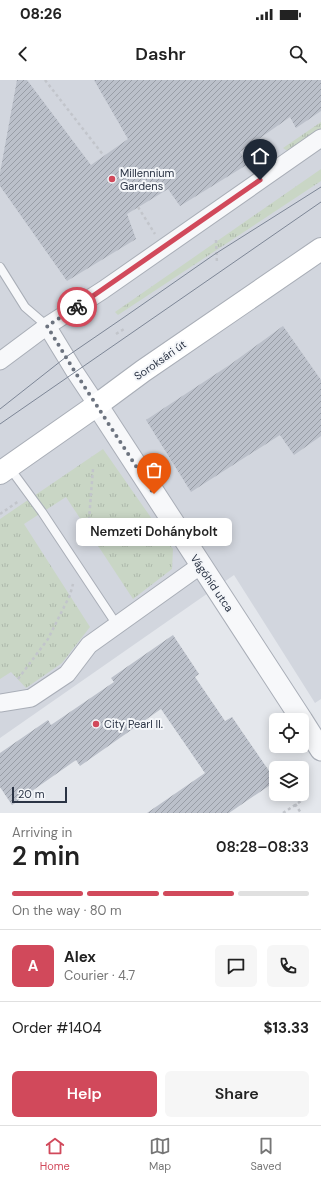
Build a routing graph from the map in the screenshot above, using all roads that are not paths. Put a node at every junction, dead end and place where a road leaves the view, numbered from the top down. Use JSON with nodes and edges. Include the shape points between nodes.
{"nodes":[{"id":1,"x":321,"y":138,"type":"edge"},
{"id":2,"x":321,"y":249,"type":"edge"},
{"id":3,"x":0,"y":267,"type":"edge"},
{"id":4,"x":47,"y":326,"type":"junction"},
{"id":5,"x":0,"y":361,"type":"edge"},
{"id":6,"x":97,"y":405,"type":"junction"},
{"id":7,"x":4,"y":470,"type":"edge"},
{"id":8,"x":201,"y":565,"type":"junction"},
{"id":9,"x":116,"y":625,"type":"junction"},
{"id":10,"x":0,"y":703,"type":"edge"},
{"id":11,"x":297,"y":713,"type":"edge"},
{"id":12,"x":309,"y":731,"type":"edge"},
{"id":13,"x":321,"y":750,"type":"edge"}],
"edges":[{"from":1,"to":4,"type":"street","via":[[98,294]]},
{"from":2,"to":6,"type":"main road","name":"Soroksári út"},
{"from":3,"to":4,"type":"lane","via":[[25,306]]},
{"from":4,"to":5,"type":"street"},
{"from":4,"to":6,"type":"street"},
{"from":6,"to":7,"type":"main road","name":"Soroksári út"},
{"from":6,"to":8,"type":"street","name":"Vágóhíd utca"},
{"from":7,"to":9,"type":"lane","via":[[29,495]]},
{"from":8,"to":9,"type":"street"},
{"from":8,"to":11,"type":"street","name":"Vágóhíd utca"},
{"from":9,"to":10,"type":"street","via":[[89,644],[67,674],[31,698]]},
{"from":12,"to":13,"type":"street","name":"Vágóhíd utca"}]}
